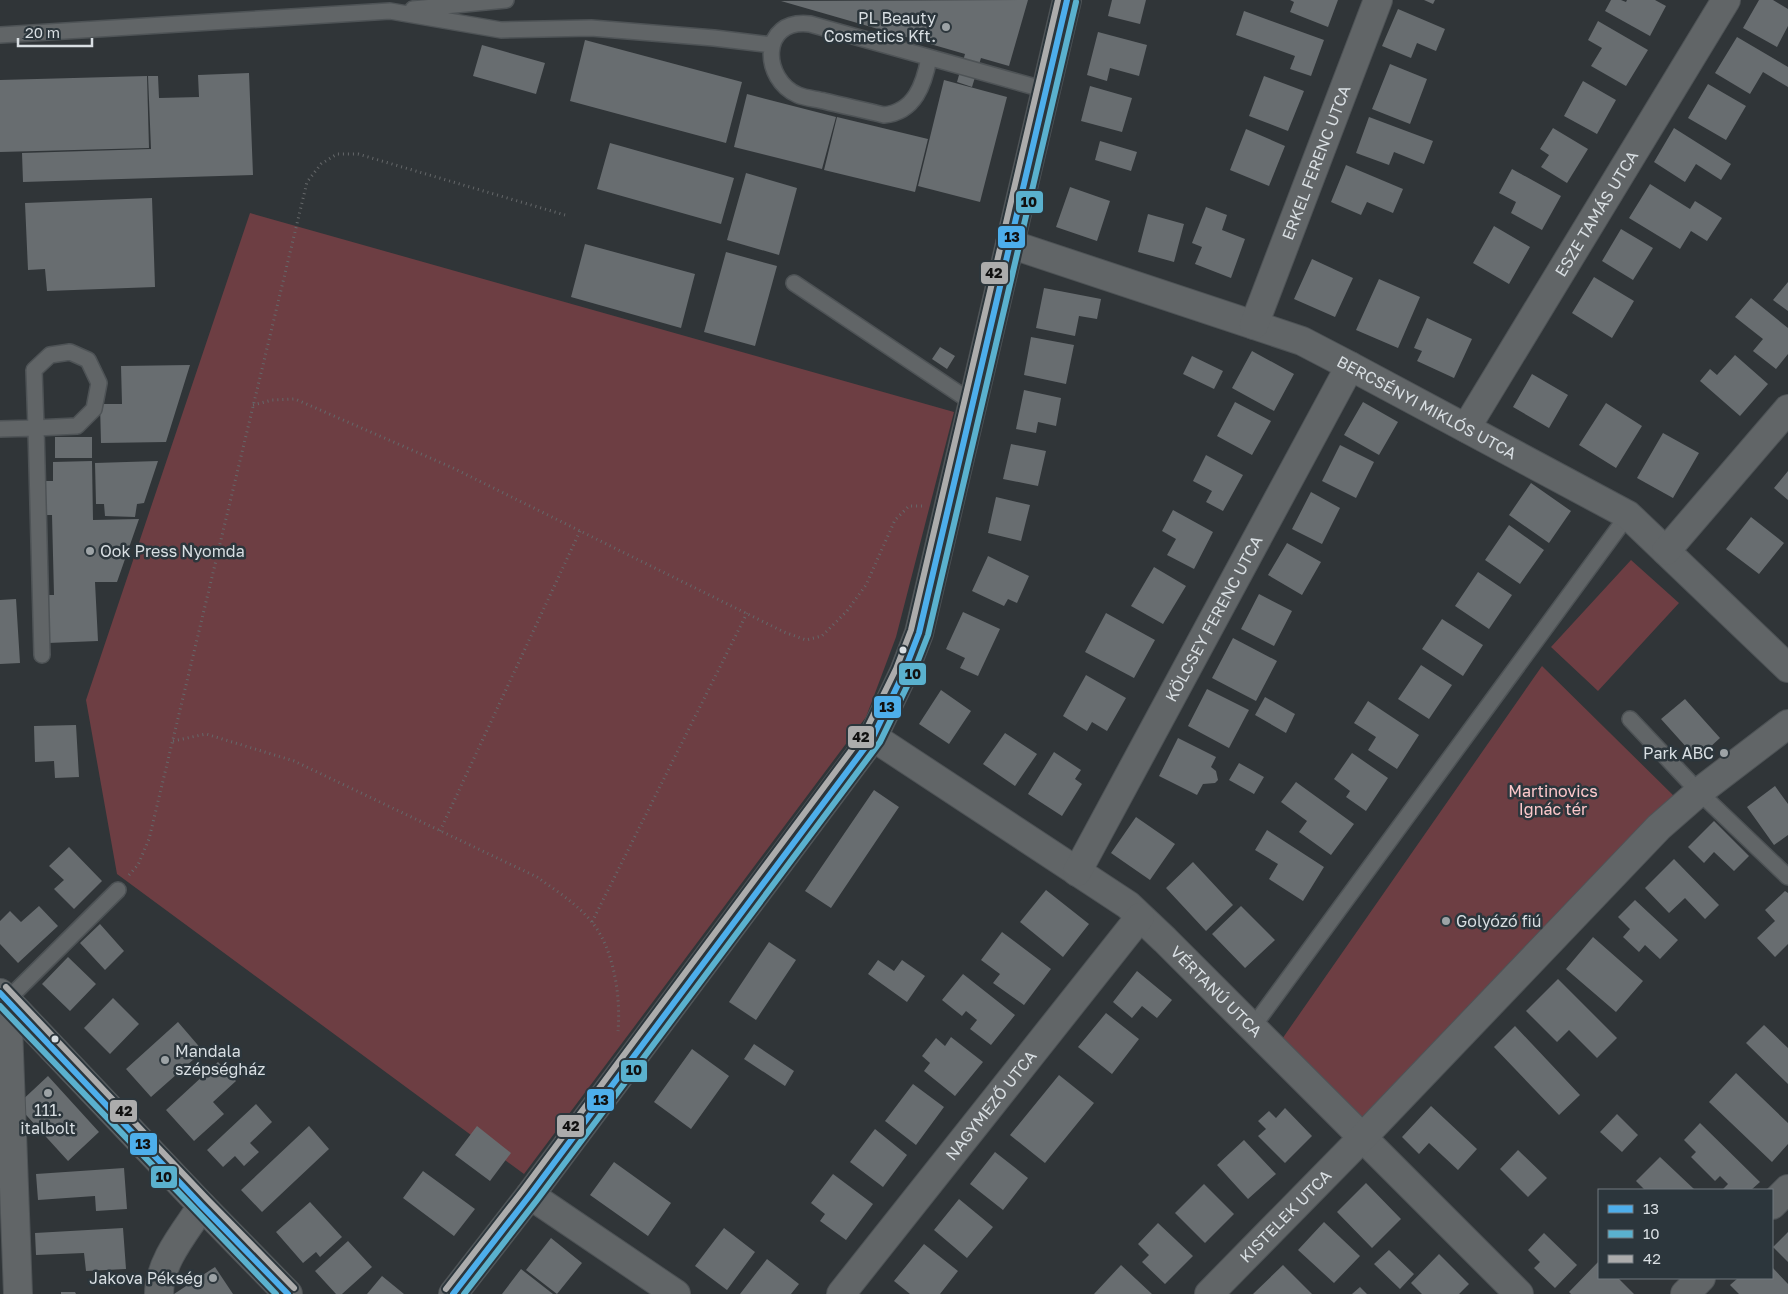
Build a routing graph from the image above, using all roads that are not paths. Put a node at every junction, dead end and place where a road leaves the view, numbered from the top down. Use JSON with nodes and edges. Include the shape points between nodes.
{"nodes":[{"id":1,"x":506,"y":0,"type":"edge"},
{"id":2,"x":1067,"y":0,"type":"edge"},
{"id":3,"x":1378,"y":0,"type":"edge"},
{"id":4,"x":1726,"y":0,"type":"edge"},
{"id":5,"x":390,"y":11,"type":"junction"},
{"id":6,"x":0,"y":35,"type":"edge"},
{"id":7,"x":772,"y":45,"type":"junction"},
{"id":8,"x":929,"y":58,"type":"junction"},
{"id":9,"x":1046,"y":90,"type":"junction"},
{"id":10,"x":1010,"y":244,"type":"junction"},
{"id":11,"x":794,"y":283,"type":"dead end"},
{"id":12,"x":1254,"y":325,"type":"junction"},
{"id":13,"x":1350,"y":366,"type":"junction"},
{"id":14,"x":973,"y":403,"type":"junction"},
{"id":15,"x":1788,"y":409,"type":"edge"},
{"id":16,"x":36,"y":428,"type":"junction"},
{"id":17,"x":1466,"y":428,"type":"junction"},
{"id":18,"x":0,"y":429,"type":"edge"},
{"id":19,"x":1628,"y":515,"type":"junction"},
{"id":20,"x":1666,"y":551,"type":"junction"},
{"id":21,"x":42,"y":655,"type":"dead end"},
{"id":22,"x":1788,"y":668,"type":"edge"},
{"id":23,"x":1630,"y":719,"type":"dead end"},
{"id":24,"x":1788,"y":724,"type":"edge"},
{"id":25,"x":873,"y":737,"type":"junction"},
{"id":26,"x":1699,"y":792,"type":"junction"},
{"id":27,"x":1077,"y":872,"type":"junction"},
{"id":28,"x":1788,"y":877,"type":"edge"},
{"id":29,"x":118,"y":890,"type":"road end"},
{"id":30,"x":1140,"y":916,"type":"junction"},
{"id":31,"x":3,"y":996,"type":"edge"},
{"id":32,"x":1252,"y":1028,"type":"junction"},
{"id":33,"x":1362,"y":1138,"type":"junction"},
{"id":34,"x":1788,"y":1189,"type":"edge"},
{"id":35,"x":530,"y":1194,"type":"junction"},
{"id":36,"x":1773,"y":1204,"type":"edge"},
{"id":37,"x":202,"y":1206,"type":"junction"},
{"id":38,"x":1700,"y":1279,"type":"edge"},
{"id":39,"x":18,"y":1294,"type":"edge"},
{"id":40,"x":159,"y":1294,"type":"edge"},
{"id":41,"x":288,"y":1294,"type":"edge"},
{"id":42,"x":453,"y":1294,"type":"edge"},
{"id":43,"x":676,"y":1294,"type":"edge"},
{"id":44,"x":842,"y":1294,"type":"edge"},
{"id":45,"x":1209,"y":1294,"type":"edge"},
{"id":46,"x":1519,"y":1294,"type":"edge"},
{"id":47,"x":1685,"y":1294,"type":"edge"}],
"edges":[{"from":1,"to":5,"type":"lane"},
{"from":2,"to":9,"type":"street"},
{"from":3,"to":12,"type":"street","name":"ERKEL FERENC UTCA"},
{"from":4,"to":17,"type":"street","name":"ESZE TAMÁS UTCA"},
{"from":5,"to":6,"type":"lane"},
{"from":5,"to":7,"type":"lane","via":[[501,30],[591,28]]},
{"from":7,"to":8,"type":"lane","via":[[781,30],[799,23]]},
{"from":7,"to":8,"type":"lane","via":[[773,64],[780,82],[798,95],[884,115],[903,109],[918,93]]},
{"from":8,"to":9,"type":"lane"},
{"from":9,"to":10,"type":"street"},
{"from":10,"to":12,"type":"street","name":"BERCSÉNYI MIKLÓS UTCA"},
{"from":10,"to":14,"type":"street"},
{"from":11,"to":14,"type":"lane"},
{"from":12,"to":13,"type":"street","name":"BERCSÉNYI MIKLÓS UTCA","via":[[1302,341]]},
{"from":13,"to":17,"type":"street","name":"BERCSÉNYI MIKLÓS UTCA"},
{"from":13,"to":27,"type":"street","name":"KÖLCSEY FERENC UTCA"},
{"from":14,"to":25,"type":"street","via":[[919,633]]},
{"from":15,"to":20,"type":"street"},
{"from":16,"to":16,"type":"lane","via":[[76,426],[94,409],[99,383],[88,360],[70,352],[50,355],[34,370]]},
{"from":16,"to":18,"type":"lane"},
{"from":16,"to":21,"type":"lane"},
{"from":17,"to":19,"type":"street","name":"BERCSÉNYI MIKLÓS UTCA"},
{"from":19,"to":20,"type":"street","name":"BERCSÉNYI MIKLÓS UTCA"},
{"from":19,"to":32,"type":"lane"},
{"from":20,"to":22,"type":"street","name":"BERCSÉNYI MIKLÓS UTCA"},
{"from":23,"to":26,"type":"lane"},
{"from":24,"to":26,"type":"street"},
{"from":25,"to":27,"type":"street","name":"VÉRTANÚ UTCA"},
{"from":25,"to":35,"type":"street"},
{"from":26,"to":28,"type":"lane"},
{"from":26,"to":33,"type":"street","via":[[1660,826]]},
{"from":27,"to":30,"type":"street","name":"VÉRTANÚ UTCA"},
{"from":29,"to":31,"type":"lane"},
{"from":30,"to":32,"type":"street","name":"VÉRTANÚ UTCA"},
{"from":30,"to":44,"type":"street","name":"NAGYMEZŐ UTCA"},
{"from":31,"to":37,"type":"street"},
{"from":31,"to":39,"type":"street"},
{"from":32,"to":33,"type":"street","name":"VÉRTANÚ UTCA"},
{"from":33,"to":45,"type":"street","name":"KISTELEK UTCA"},
{"from":33,"to":46,"type":"street","name":"VÉRTANÚ UTCA"},
{"from":34,"to":36,"type":"street"},
{"from":35,"to":42,"type":"street"},
{"from":35,"to":43,"type":"street"},
{"from":37,"to":40,"type":"street","via":[[168,1259],[159,1282]]},
{"from":37,"to":41,"type":"street"},
{"from":38,"to":47,"type":"street"}]}
